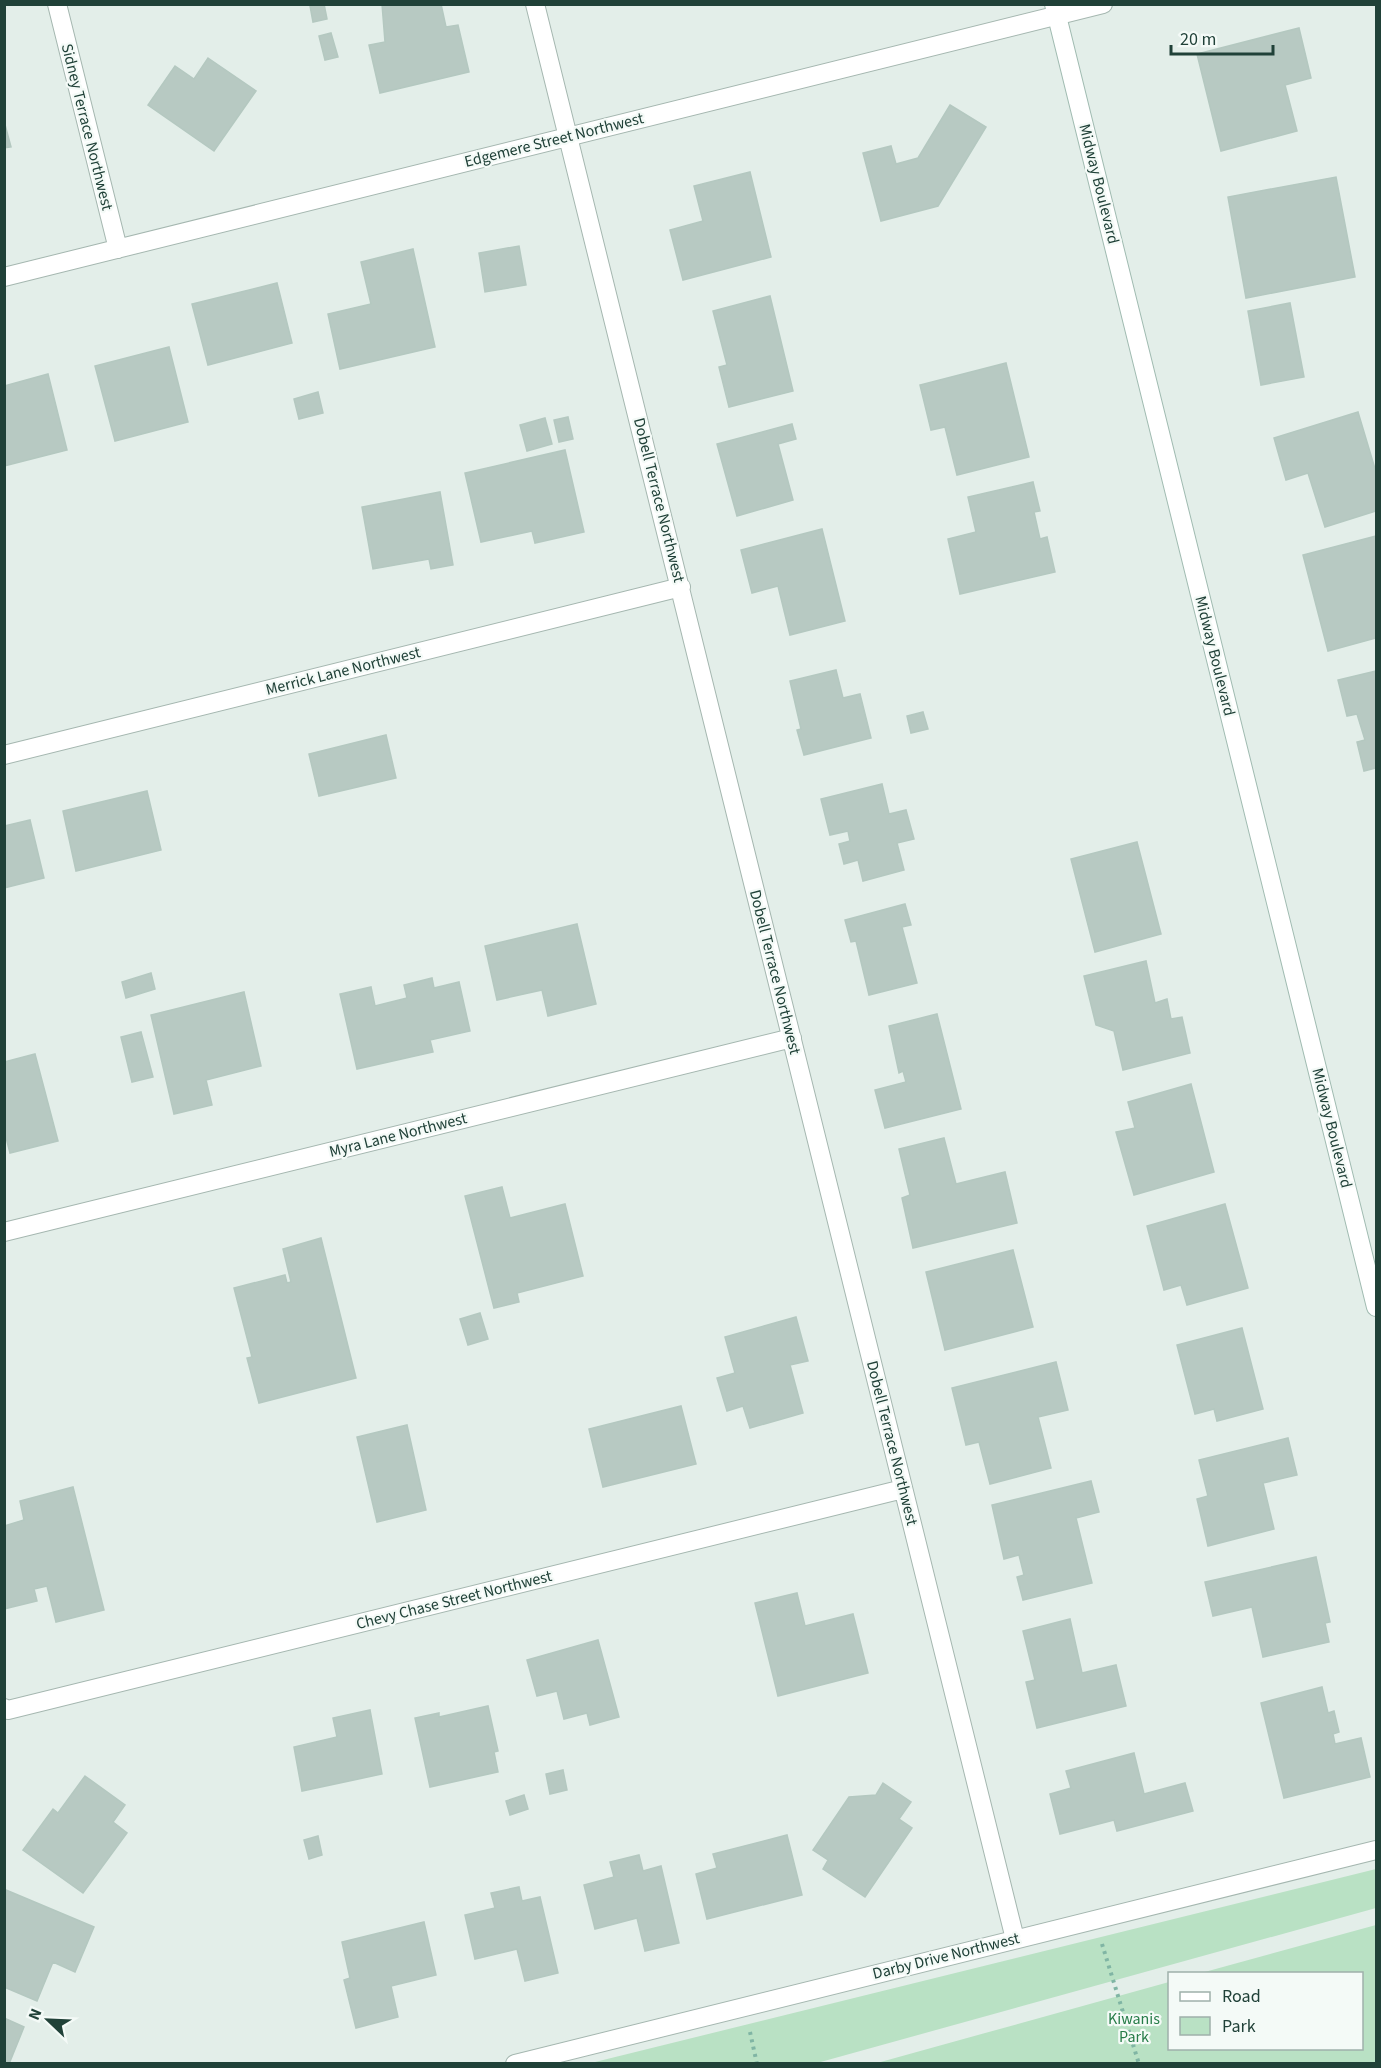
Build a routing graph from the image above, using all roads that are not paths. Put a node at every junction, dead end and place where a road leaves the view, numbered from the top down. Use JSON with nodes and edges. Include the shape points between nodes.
{"nodes":[{"id":1,"x":57,"y":4,"type":"edge"},
{"id":2,"x":535,"y":4,"type":"edge"},
{"id":3,"x":1103,"y":4,"type":"edge"},
{"id":4,"x":1056,"y":10,"type":"edge"},
{"id":5,"x":568,"y":136,"type":"junction"},
{"id":6,"x":118,"y":249,"type":"junction"},
{"id":7,"x":4,"y":277,"type":"edge"},
{"id":8,"x":681,"y":587,"type":"junction"},
{"id":9,"x":4,"y":755,"type":"edge"},
{"id":10,"x":792,"y":1038,"type":"junction"},
{"id":11,"x":4,"y":1232,"type":"edge"},
{"id":12,"x":1377,"y":1307,"type":"edge"},
{"id":13,"x":903,"y":1489,"type":"junction"},
{"id":14,"x":6,"y":1712,"type":"edge"},
{"id":15,"x":1377,"y":1850,"type":"edge"},
{"id":16,"x":1015,"y":1939,"type":"junction"},
{"id":17,"x":515,"y":2064,"type":"edge"}],
"edges":[{"from":1,"to":6,"type":"street","name":"Sidney Terrace Northwest"},
{"from":2,"to":5,"type":"street","name":"Dobell Terrace Northwest"},
{"from":3,"to":4,"type":"street","name":"Edgemere Street Northwest"},
{"from":4,"to":5,"type":"street","name":"Edgemere Street Northwest"},
{"from":4,"to":12,"type":"street","name":"Midway Boulevard"},
{"from":5,"to":6,"type":"street","name":"Edgemere Street Northwest"},
{"from":5,"to":8,"type":"street","name":"Dobell Terrace Northwest"},
{"from":6,"to":7,"type":"street","name":"Edgemere Street Northwest"},
{"from":8,"to":9,"type":"street","name":"Merrick Lane Northwest"},
{"from":8,"to":10,"type":"street","name":"Dobell Terrace Northwest"},
{"from":10,"to":11,"type":"street","name":"Myra Lane Northwest"},
{"from":10,"to":13,"type":"street","name":"Dobell Terrace Northwest"},
{"from":13,"to":14,"type":"street","name":"Chevy Chase Street Northwest"},
{"from":13,"to":16,"type":"street","name":"Dobell Terrace Northwest"},
{"from":15,"to":16,"type":"street","name":"Darby Drive Northwest"},
{"from":16,"to":17,"type":"street","name":"Darby Drive Northwest"}]}
